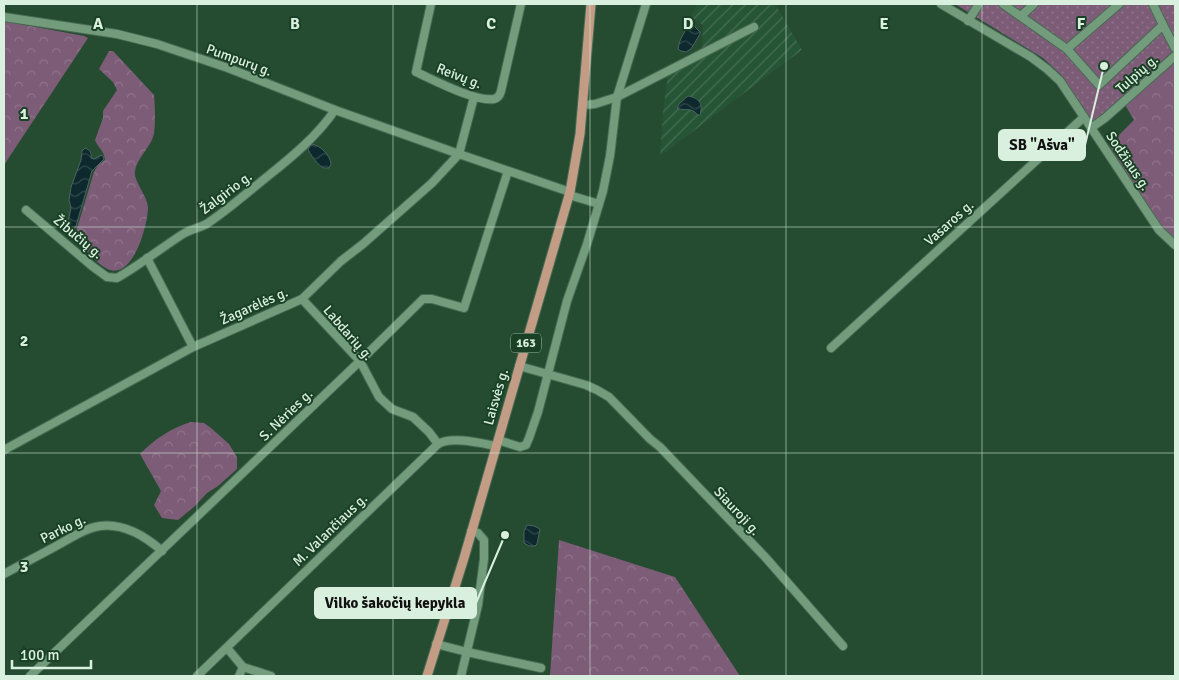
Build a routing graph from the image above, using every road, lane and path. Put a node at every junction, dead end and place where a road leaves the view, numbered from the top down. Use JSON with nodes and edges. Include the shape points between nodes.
{"nodes":[{"id":1,"x":431,"y":4,"type":"edge"},
{"id":2,"x":521,"y":4,"type":"edge"},
{"id":3,"x":591,"y":4,"type":"edge"},
{"id":4,"x":646,"y":4,"type":"edge"},
{"id":5,"x":941,"y":4,"type":"edge"},
{"id":6,"x":980,"y":4,"type":"edge"},
{"id":7,"x":1003,"y":4,"type":"edge"},
{"id":8,"x":1034,"y":4,"type":"edge"},
{"id":9,"x":1120,"y":4,"type":"edge"},
{"id":10,"x":1153,"y":4,"type":"edge"},
{"id":11,"x":1020,"y":16,"type":"junction"},
{"id":12,"x":4,"y":17,"type":"edge"},
{"id":13,"x":968,"y":20,"type":"junction"},
{"id":14,"x":1163,"y":25,"type":"junction"},
{"id":15,"x":754,"y":27,"type":"dead end"},
{"id":16,"x":1175,"y":48,"type":"edge"},
{"id":17,"x":1067,"y":49,"type":"junction"},
{"id":18,"x":1175,"y":56,"type":"edge"},
{"id":19,"x":616,"y":97,"type":"junction"},
{"id":20,"x":474,"y":98,"type":"junction"},
{"id":21,"x":583,"y":105,"type":"junction"},
{"id":22,"x":336,"y":110,"type":"junction"},
{"id":23,"x":1084,"y":117,"type":"junction"},
{"id":24,"x":1091,"y":128,"type":"junction"},
{"id":25,"x":459,"y":154,"type":"junction"},
{"id":26,"x":508,"y":171,"type":"junction"},
{"id":27,"x":569,"y":194,"type":"junction"},
{"id":28,"x":600,"y":204,"type":"junction"},
{"id":29,"x":26,"y":210,"type":"dead end"},
{"id":30,"x":1175,"y":245,"type":"edge"},
{"id":31,"x":148,"y":258,"type":"junction"},
{"id":32,"x":117,"y":278,"type":"joint"},
{"id":33,"x":302,"y":299,"type":"junction"},
{"id":34,"x":193,"y":347,"type":"junction"},
{"id":35,"x":831,"y":348,"type":"dead end"},
{"id":36,"x":360,"y":362,"type":"junction"},
{"id":37,"x":519,"y":366,"type":"junction"},
{"id":38,"x":548,"y":374,"type":"junction"},
{"id":39,"x":497,"y":443,"type":"junction"},
{"id":40,"x":438,"y":444,"type":"junction"},
{"id":41,"x":4,"y":450,"type":"edge"},
{"id":42,"x":471,"y":531,"type":"junction"},
{"id":43,"x":162,"y":552,"type":"junction"},
{"id":44,"x":4,"y":574,"type":"edge"},
{"id":45,"x":436,"y":644,"type":"junction"},
{"id":46,"x":843,"y":646,"type":"dead end"},
{"id":47,"x":227,"y":648,"type":"junction"},
{"id":48,"x":467,"y":652,"type":"junction"},
{"id":49,"x":243,"y":666,"type":"junction"},
{"id":50,"x":541,"y":668,"type":"dead end"},
{"id":51,"x":30,"y":676,"type":"edge"},
{"id":52,"x":197,"y":676,"type":"edge"},
{"id":53,"x":239,"y":676,"type":"edge"},
{"id":54,"x":272,"y":676,"type":"edge"},
{"id":55,"x":427,"y":676,"type":"edge"},
{"id":56,"x":461,"y":676,"type":"edge"}],
"edges":[{"from":1,"to":20,"type":"street","name":"Reivų g.","via":[[416,72]]},
{"from":2,"to":20,"type":"street","name":"Reivų g.","via":[[499,96],[496,99]]},
{"from":3,"to":21,"type":"main road","name":"Laisvės g.","number":"163"},
{"from":4,"to":19,"type":"street"},
{"from":5,"to":13,"type":"street","name":"Sodžiaus g."},
{"from":6,"to":13,"type":"street"},
{"from":7,"to":11,"type":"street"},
{"from":8,"to":11,"type":"street"},
{"from":9,"to":17,"type":"street"},
{"from":10,"to":14,"type":"street"},
{"from":11,"to":17,"type":"street"},
{"from":12,"to":22,"type":"street","name":"Pumpurų g.","via":[[141,39],[228,68]]},
{"from":13,"to":23,"type":"street","name":"Sodžiaus g.","via":[[1047,68],[1060,81]]},
{"from":14,"to":16,"type":"street"},
{"from":14,"to":17,"type":"street","via":[[1098,85]]},
{"from":15,"to":19,"type":"street"},
{"from":18,"to":24,"type":"street","name":"Tulpių g."},
{"from":19,"to":21,"type":"street"},
{"from":19,"to":28,"type":"street","via":[[610,156]]},
{"from":20,"to":25,"type":"street"},
{"from":21,"to":27,"type":"main road","name":"Laisvės g.","number":"163"},
{"from":22,"to":25,"type":"street","name":"Pumpurų g."},
{"from":22,"to":31,"type":"street","name":"Žalgirio g.","via":[[312,138],[246,194],[206,225],[187,232]]},
{"from":23,"to":24,"type":"street","name":"Sodžiaus g."},
{"from":23,"to":35,"type":"street","name":"Vasaros g."},
{"from":24,"to":30,"type":"street","name":"Sodžiaus g.","via":[[1159,230]]},
{"from":25,"to":26,"type":"street"},
{"from":25,"to":33,"type":"street","name":"Žagarėlės g.","via":[[432,183]]},
{"from":26,"to":27,"type":"street"},
{"from":26,"to":36,"type":"street","name":"S. Nėries g.","via":[[464,308],[423,299]]},
{"from":27,"to":28,"type":"street"},
{"from":27,"to":37,"type":"main road","name":"Laisvės g.","number":"163"},
{"from":28,"to":38,"type":"street"},
{"from":29,"to":32,"type":"street","name":"Žibučių g.","via":[[92,266],[107,277]]},
{"from":31,"to":32,"type":"street","name":"Žalgirio g."},
{"from":31,"to":34,"type":"street"},
{"from":33,"to":34,"type":"street","name":"Žagarėlės g."},
{"from":33,"to":36,"type":"street","name":"Labdarių g."},
{"from":34,"to":41,"type":"street","name":"Žagarėlės g."},
{"from":36,"to":40,"type":"street","name":"Labdarių g.","via":[[379,397],[392,409],[414,417]]},
{"from":36,"to":43,"type":"street","name":"S. Nėries g."},
{"from":37,"to":38,"type":"street","name":"Siauroji g."},
{"from":37,"to":39,"type":"main road","name":"Laisvės g.","number":"163"},
{"from":38,"to":39,"type":"street","via":[[526,445]]},
{"from":38,"to":46,"type":"street","name":"Siauroji g.","via":[[586,385],[609,398],[660,447]]},
{"from":39,"to":40,"type":"street","via":[[451,440]]},
{"from":39,"to":42,"type":"main road","name":"Laisvės g.","number":"163"},
{"from":40,"to":47,"type":"street","name":"M. Valančiaus g."},
{"from":42,"to":45,"type":"main road","name":"Laisvės g.","number":"163"},
{"from":42,"to":48,"type":"street","via":[[481,535],[485,545],[478,605]]},
{"from":43,"to":44,"type":"street","name":"Parko g.","via":[[135,532],[99,526],[83,531]]},
{"from":43,"to":51,"type":"street","name":"S. Nėries g."},
{"from":45,"to":48,"type":"street"},
{"from":45,"to":55,"type":"main road","name":"Laisvės g.","number":"163"},
{"from":47,"to":49,"type":"street"},
{"from":47,"to":52,"type":"street","name":"M. Valančiaus g."},
{"from":48,"to":50,"type":"street"},
{"from":48,"to":56,"type":"street"},
{"from":49,"to":53,"type":"street"},
{"from":49,"to":54,"type":"street"}]}
